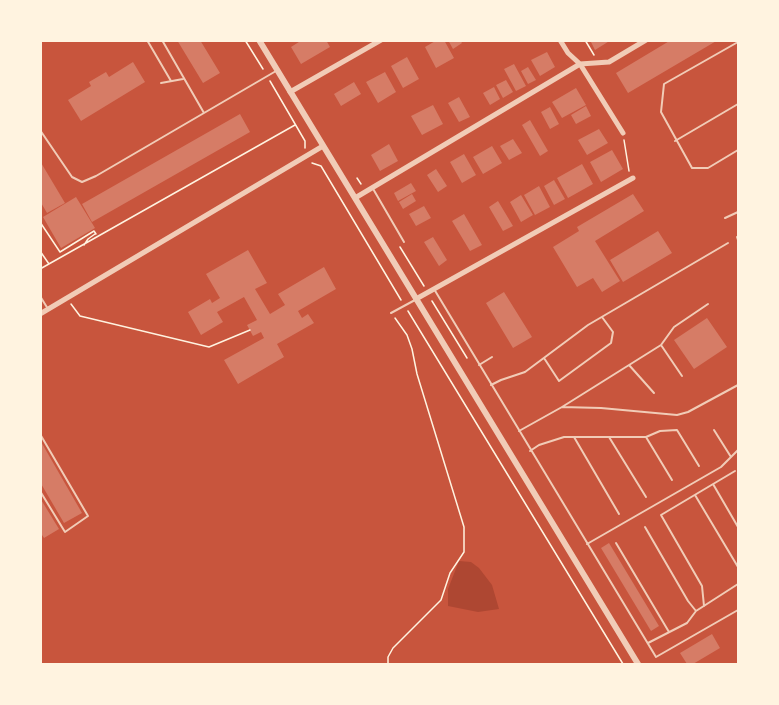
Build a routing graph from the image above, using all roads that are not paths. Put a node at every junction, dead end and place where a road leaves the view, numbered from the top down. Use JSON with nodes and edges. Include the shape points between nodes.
{"nodes":[{"id":1,"x":147,"y":40,"type":"edge"},
{"id":2,"x":162,"y":40,"type":"edge"},
{"id":3,"x":259,"y":40,"type":"edge"},
{"id":4,"x":381,"y":40,"type":"edge"},
{"id":5,"x":560,"y":40,"type":"edge"},
{"id":6,"x":646,"y":40,"type":"edge"},
{"id":7,"x":738,"y":42,"type":"edge"},
{"id":8,"x":580,"y":64,"type":"junction"},
{"id":9,"x":277,"y":70,"type":"junction"},
{"id":10,"x":183,"y":79,"type":"junction"},
{"id":11,"x":171,"y":81,"type":"junction"},
{"id":12,"x":161,"y":83,"type":"dead end"},
{"id":13,"x":290,"y":92,"type":"junction"},
{"id":14,"x":738,"y":104,"type":"edge"},
{"id":15,"x":204,"y":113,"type":"junction"},
{"id":16,"x":40,"y":130,"type":"edge"},
{"id":17,"x":623,"y":133,"type":"road end"},
{"id":18,"x":675,"y":141,"type":"junction"},
{"id":19,"x":323,"y":146,"type":"junction"},
{"id":20,"x":738,"y":150,"type":"edge"},
{"id":21,"x":633,"y":178,"type":"dead end"},
{"id":22,"x":372,"y":187,"type":"junction"},
{"id":23,"x":355,"y":198,"type":"junction"},
{"id":24,"x":738,"y":212,"type":"edge"},
{"id":25,"x":725,"y":218,"type":"dead end"},
{"id":26,"x":404,"y":242,"type":"dead end"},
{"id":27,"x":728,"y":243,"type":"dead end"},
{"id":28,"x":434,"y":289,"type":"junction"},
{"id":29,"x":40,"y":296,"type":"edge"},
{"id":30,"x":416,"y":299,"type":"junction"},
{"id":31,"x":708,"y":304,"type":"dead end"},
{"id":32,"x":48,"y":309,"type":"junction"},
{"id":33,"x":391,"y":313,"type":"road end"},
{"id":34,"x":40,"y":314,"type":"edge"},
{"id":35,"x":602,"y":317,"type":"junction"},
{"id":36,"x":661,"y":345,"type":"junction"},
{"id":37,"x":492,"y":357,"type":"dead end"},
{"id":38,"x":544,"y":358,"type":"junction"},
{"id":39,"x":479,"y":365,"type":"junction"},
{"id":40,"x":629,"y":365,"type":"junction"},
{"id":41,"x":682,"y":376,"type":"dead end"},
{"id":42,"x":491,"y":385,"type":"junction"},
{"id":43,"x":738,"y":385,"type":"edge"},
{"id":44,"x":654,"y":393,"type":"dead end"},
{"id":45,"x":562,"y":407,"type":"junction"},
{"id":46,"x":714,"y":429,"type":"dead end"},
{"id":47,"x":519,"y":430,"type":"junction"},
{"id":48,"x":40,"y":434,"type":"edge"},
{"id":49,"x":574,"y":437,"type":"junction"},
{"id":50,"x":609,"y":437,"type":"junction"},
{"id":51,"x":646,"y":437,"type":"junction"},
{"id":52,"x":738,"y":450,"type":"edge"},
{"id":53,"x":530,"y":451,"type":"junction"},
{"id":54,"x":731,"y":457,"type":"junction"},
{"id":55,"x":699,"y":466,"type":"dead end"},
{"id":56,"x":735,"y":471,"type":"dead end"},
{"id":57,"x":672,"y":480,"type":"dead end"},
{"id":58,"x":713,"y":484,"type":"junction"},
{"id":59,"x":40,"y":491,"type":"edge"},
{"id":60,"x":694,"y":495,"type":"junction"},
{"id":61,"x":646,"y":497,"type":"dead end"},
{"id":62,"x":619,"y":514,"type":"dead end"},
{"id":63,"x":738,"y":526,"type":"edge"},
{"id":64,"x":645,"y":527,"type":"dead end"},
{"id":65,"x":616,"y":543,"type":"dead end"},
{"id":66,"x":587,"y":544,"type":"junction"},
{"id":67,"x":738,"y":567,"type":"edge"},
{"id":68,"x":738,"y":584,"type":"edge"},
{"id":69,"x":704,"y":606,"type":"junction"},
{"id":70,"x":738,"y":610,"type":"edge"},
{"id":71,"x":696,"y":611,"type":"junction"},
{"id":72,"x":669,"y":632,"type":"junction"},
{"id":73,"x":648,"y":643,"type":"junction"},
{"id":74,"x":638,"y":664,"type":"edge"}],
"edges":[{"from":1,"to":11,"type":"lane"},
{"from":2,"to":10,"type":"lane"},
{"from":3,"to":9,"type":"street"},
{"from":4,"to":13,"type":"street"},
{"from":5,"to":8,"type":"street"},
{"from":6,"to":8,"type":"street","via":[[609,62]]},
{"from":7,"to":18,"type":"lane","via":[[664,84],[661,112]]},
{"from":8,"to":17,"type":"street"},
{"from":8,"to":22,"type":"street"},
{"from":9,"to":13,"type":"street"},
{"from":9,"to":15,"type":"lane"},
{"from":10,"to":11,"type":"lane"},
{"from":10,"to":15,"type":"lane"},
{"from":11,"to":12,"type":"lane"},
{"from":13,"to":19,"type":"street"},
{"from":14,"to":18,"type":"lane"},
{"from":15,"to":16,"type":"lane","via":[[82,182],[72,177]]},
{"from":18,"to":20,"type":"lane","via":[[692,168],[708,168]]},
{"from":19,"to":23,"type":"street"},
{"from":19,"to":32,"type":"street"},
{"from":21,"to":28,"type":"street"},
{"from":22,"to":23,"type":"street"},
{"from":22,"to":26,"type":"lane"},
{"from":23,"to":30,"type":"street"},
{"from":24,"to":25,"type":"lane"},
{"from":27,"to":35,"type":"lane"},
{"from":28,"to":30,"type":"street"},
{"from":28,"to":39,"type":"lane"},
{"from":29,"to":32,"type":"lane"},
{"from":30,"to":33,"type":"lane"},
{"from":30,"to":74,"type":"street"},
{"from":31,"to":36,"type":"lane","via":[[674,327]]},
{"from":32,"to":34,"type":"street"},
{"from":35,"to":38,"type":"lane"},
{"from":35,"to":38,"type":"lane","via":[[613,332],[611,343],[559,381]]},
{"from":36,"to":40,"type":"lane"},
{"from":36,"to":41,"type":"lane"},
{"from":37,"to":39,"type":"lane"},
{"from":38,"to":42,"type":"lane","via":[[525,372]]},
{"from":39,"to":42,"type":"lane"},
{"from":40,"to":44,"type":"lane"},
{"from":40,"to":45,"type":"lane"},
{"from":42,"to":47,"type":"lane"},
{"from":43,"to":45,"type":"lane","via":[[677,415]]},
{"from":45,"to":47,"type":"lane"},
{"from":46,"to":54,"type":"lane"},
{"from":47,"to":53,"type":"lane"},
{"from":48,"to":59,"type":"lane","via":[[88,516],[65,532]]},
{"from":49,"to":50,"type":"lane"},
{"from":49,"to":53,"type":"lane"},
{"from":49,"to":62,"type":"lane"},
{"from":50,"to":51,"type":"lane"},
{"from":50,"to":61,"type":"lane"},
{"from":51,"to":55,"type":"lane","via":[[677,430]]},
{"from":51,"to":57,"type":"lane"},
{"from":52,"to":54,"type":"lane"},
{"from":53,"to":66,"type":"lane"},
{"from":54,"to":66,"type":"lane","via":[[721,467]]},
{"from":56,"to":58,"type":"lane"},
{"from":58,"to":60,"type":"lane"},
{"from":58,"to":63,"type":"lane"},
{"from":60,"to":67,"type":"lane"},
{"from":60,"to":69,"type":"lane","via":[[661,514],[702,586]]},
{"from":64,"to":71,"type":"lane"},
{"from":65,"to":72,"type":"lane"},
{"from":66,"to":73,"type":"lane"},
{"from":68,"to":69,"type":"lane"},
{"from":69,"to":71,"type":"lane"},
{"from":70,"to":73,"type":"lane","via":[[656,657]]},
{"from":71,"to":72,"type":"lane","via":[[687,623]]},
{"from":72,"to":73,"type":"lane"}]}
